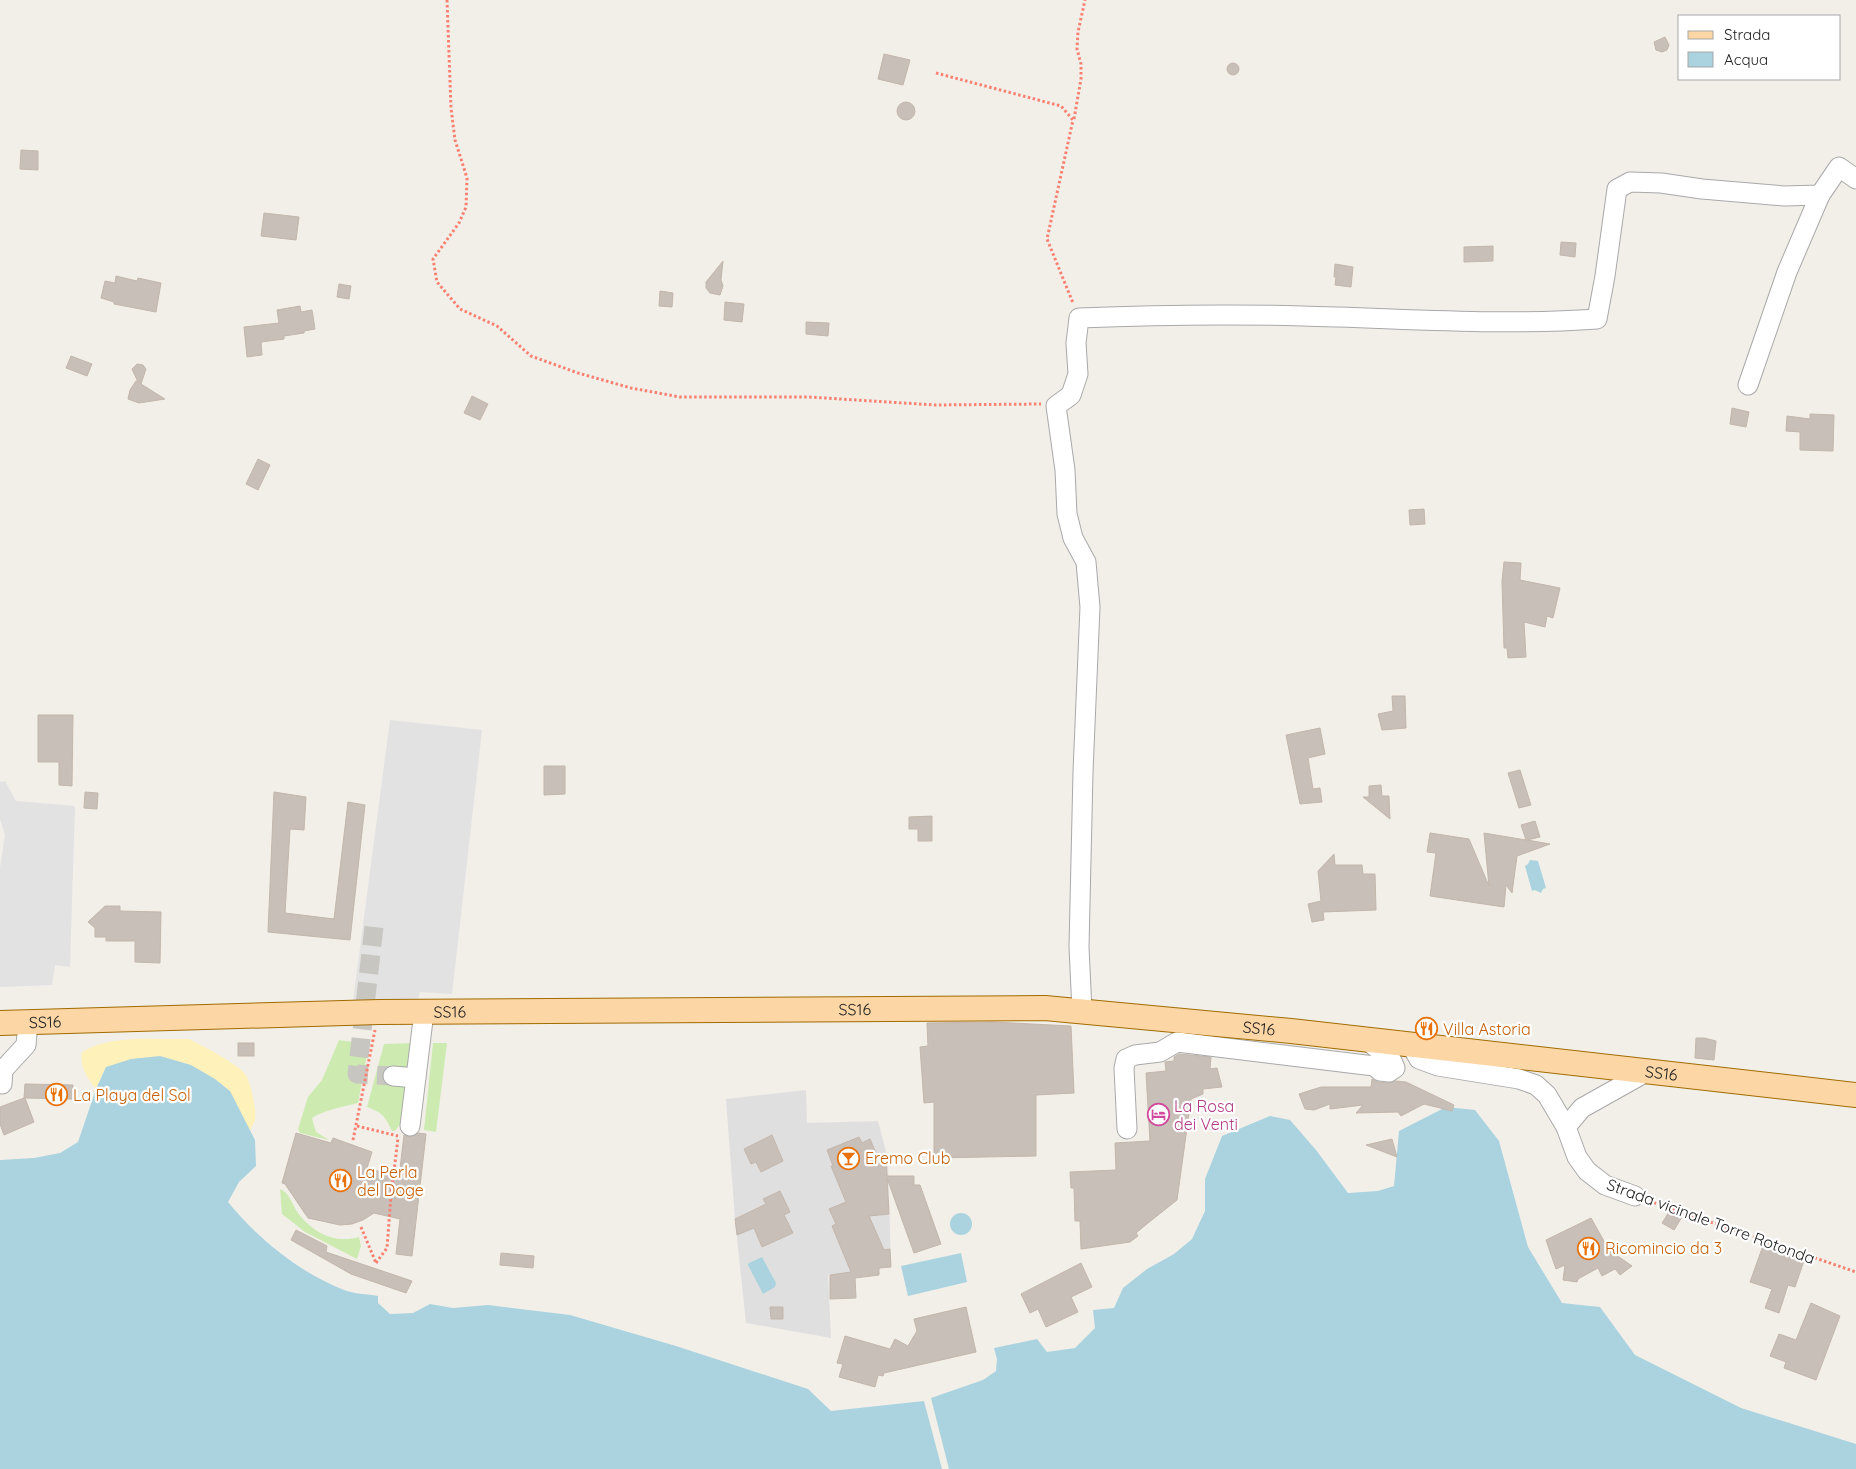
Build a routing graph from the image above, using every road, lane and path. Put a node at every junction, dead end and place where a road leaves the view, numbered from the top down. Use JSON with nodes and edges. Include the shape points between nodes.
{"nodes":[{"id":1,"x":447,"y":0,"type":"edge"},
{"id":2,"x":1085,"y":0,"type":"edge"},
{"id":3,"x":936,"y":72,"type":"dead end"},
{"id":4,"x":1074,"y":120,"type":"junction"},
{"id":5,"x":1856,"y":179,"type":"edge"},
{"id":6,"x":1820,"y":195,"type":"junction"},
{"id":7,"x":1079,"y":318,"type":"junction"},
{"id":8,"x":1748,"y":385,"type":"dead end"},
{"id":9,"x":1056,"y":406,"type":"junction"},
{"id":10,"x":1082,"y":1010,"type":"junction"},
{"id":11,"x":379,"y":1012,"type":"junction"},
{"id":12,"x":424,"y":1012,"type":"junction"},
{"id":13,"x":28,"y":1022,"type":"junction"},
{"id":14,"x":0,"y":1023,"type":"edge"},
{"id":15,"x":1367,"y":1040,"type":"junction"},
{"id":16,"x":1411,"y":1045,"type":"junction"},
{"id":17,"x":1648,"y":1071,"type":"junction"},
{"id":18,"x":393,"y":1076,"type":"tunnel mouth"},
{"id":19,"x":416,"y":1078,"type":"junction"},
{"id":20,"x":2,"y":1084,"type":"dead end"},
{"id":21,"x":1856,"y":1095,"type":"edge"},
{"id":22,"x":357,"y":1126,"type":"junction"},
{"id":23,"x":1566,"y":1127,"type":"junction"},
{"id":24,"x":1127,"y":1129,"type":"dead end"},
{"id":25,"x":404,"y":1131,"type":"junction"},
{"id":26,"x":353,"y":1140,"type":"dead end"},
{"id":27,"x":1635,"y":1196,"type":"joint"},
{"id":28,"x":361,"y":1227,"type":"dead end"},
{"id":29,"x":1856,"y":1272,"type":"edge"}],
"edges":[{"from":1,"to":9,"type":"path","via":[[451,108],[455,140],[467,178],[466,207],[459,223],[433,259],[436,282],[460,309],[497,326],[531,356],[631,388],[680,397],[809,397],[935,405]]},
{"from":2,"to":4,"type":"path","via":[[1078,32],[1081,79]]},
{"from":3,"to":4,"type":"path","via":[[1061,106]]},
{"from":4,"to":7,"type":"path","via":[[1047,239]]},
{"from":5,"to":6,"type":"street","via":[[1839,167]]},
{"from":6,"to":7,"type":"street","via":[[1784,196],[1630,182],[1617,189],[1597,320],[1553,322],[1186,314]]},
{"from":6,"to":8,"type":"street","via":[[1787,272]]},
{"from":7,"to":9,"type":"street","via":[[1076,343],[1078,374],[1071,395]]},
{"from":9,"to":10,"type":"street","via":[[1067,514],[1073,538],[1086,562],[1090,606],[1079,947]]},
{"from":10,"to":12,"type":"main road","name":"SS16"},
{"from":10,"to":15,"type":"main road","name":"SS16"},
{"from":11,"to":12,"type":"main road","name":"SS16"},
{"from":11,"to":13,"type":"main road","name":"SS16"},
{"from":11,"to":22,"type":"path"},
{"from":12,"to":19,"type":"street"},
{"from":13,"to":14,"type":"main road","name":"SS16"},
{"from":13,"to":20,"type":"street","via":[[26,1046],[3,1070]]},
{"from":15,"to":16,"type":"main road","name":"SS16"},
{"from":15,"to":24,"type":"street","via":[[1392,1061],[1395,1068],[1389,1072],[1380,1071],[1374,1066],[1177,1042],[1160,1052],[1135,1055],[1126,1059],[1124,1068]]},
{"from":16,"to":17,"type":"main road","name":"SS16"},
{"from":16,"to":23,"type":"street","name":"Strada vicinale Torre Rotonda","via":[[1419,1059],[1438,1066],[1519,1079],[1536,1085]]},
{"from":17,"to":21,"type":"main road","name":"SS16"},
{"from":17,"to":23,"type":"street","via":[[1582,1108]]},
{"from":18,"to":19,"type":"street"},
{"from":19,"to":25,"type":"street"},
{"from":22,"to":25,"type":"path"},
{"from":22,"to":26,"type":"path"},
{"from":23,"to":27,"type":"street","name":"Strada vicinale Torre Rotonda","via":[[1577,1158],[1587,1171],[1605,1185]]},
{"from":25,"to":28,"type":"path","via":[[391,1196],[387,1248],[376,1264]]},
{"from":27,"to":29,"type":"path","name":"Strada vicinale Torre Rotonda"}]}
